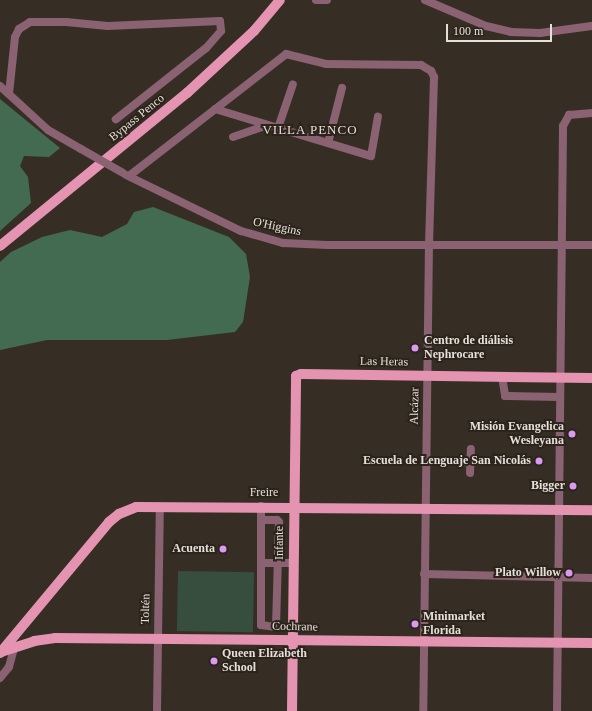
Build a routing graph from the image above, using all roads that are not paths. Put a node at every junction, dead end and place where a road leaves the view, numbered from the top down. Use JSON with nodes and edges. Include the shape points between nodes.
{"nodes":[{"id":1,"x":280,"y":0,"type":"edge"},
{"id":2,"x":316,"y":0,"type":"edge"},
{"id":3,"x":327,"y":0,"type":"edge"},
{"id":4,"x":426,"y":0,"type":"edge"},
{"id":5,"x":592,"y":26,"type":"edge"},
{"id":6,"x":293,"y":84,"type":"dead end"},
{"id":7,"x":0,"y":86,"type":"edge"},
{"id":8,"x":342,"y":88,"type":"dead end"},
{"id":9,"x":9,"y":94,"type":"junction"},
{"id":10,"x":215,"y":109,"type":"junction"},
{"id":11,"x":592,"y":113,"type":"edge"},
{"id":12,"x":378,"y":117,"type":"dead end"},
{"id":13,"x":116,"y":119,"type":"dead end"},
{"id":14,"x":267,"y":125,"type":"junction"},
{"id":15,"x":278,"y":128,"type":"junction"},
{"id":16,"x":233,"y":137,"type":"dead end"},
{"id":17,"x":328,"y":143,"type":"junction"},
{"id":18,"x":126,"y":175,"type":"junction"},
{"id":19,"x":429,"y":243,"type":"junction"},
{"id":20,"x":561,"y":244,"type":"junction"},
{"id":21,"x":592,"y":245,"type":"edge"},
{"id":22,"x":0,"y":246,"type":"edge"},
{"id":23,"x":296,"y":376,"type":"joint"},
{"id":24,"x":427,"y":376,"type":"junction"},
{"id":25,"x":502,"y":376,"type":"junction"},
{"id":26,"x":560,"y":377,"type":"junction"},
{"id":27,"x":592,"y":378,"type":"edge"},
{"id":28,"x":559,"y":397,"type":"junction"},
{"id":29,"x":471,"y":449,"type":"dead end"},
{"id":30,"x":426,"y":462,"type":"junction"},
{"id":31,"x":470,"y":462,"type":"junction"},
{"id":32,"x":470,"y":473,"type":"dead end"},
{"id":33,"x":265,"y":506,"type":"junction"},
{"id":34,"x":293,"y":506,"type":"junction"},
{"id":35,"x":160,"y":507,"type":"junction"},
{"id":36,"x":425,"y":508,"type":"junction"},
{"id":37,"x":558,"y":509,"type":"junction"},
{"id":38,"x":592,"y":510,"type":"edge"},
{"id":39,"x":265,"y":520,"type":"junction"},
{"id":40,"x":262,"y":563,"type":"junction"},
{"id":41,"x":279,"y":563,"type":"junction"},
{"id":42,"x":293,"y":563,"type":"junction"},
{"id":43,"x":424,"y":574,"type":"junction"},
{"id":44,"x":558,"y":577,"type":"junction"},
{"id":45,"x":592,"y":578,"type":"edge"},
{"id":46,"x":158,"y":638,"type":"junction"},
{"id":47,"x":292,"y":640,"type":"junction"},
{"id":48,"x":423,"y":641,"type":"junction"},
{"id":49,"x":558,"y":643,"type":"junction"},
{"id":50,"x":592,"y":643,"type":"edge"},
{"id":51,"x":14,"y":648,"type":"junction"},
{"id":52,"x":0,"y":652,"type":"edge"},
{"id":53,"x":0,"y":678,"type":"edge"},
{"id":54,"x":157,"y":711,"type":"edge"},
{"id":55,"x":292,"y":711,"type":"edge"},
{"id":56,"x":423,"y":711,"type":"edge"},
{"id":57,"x":556,"y":711,"type":"edge"}],
"edges":[{"from":1,"to":22,"type":"main road","name":"Bypass Penco","via":[[248,36],[193,88]]},
{"from":2,"to":3,"type":"street"},
{"from":4,"to":5,"type":"street","via":[[486,26],[511,32],[540,33]]},
{"from":6,"to":15,"type":"street"},
{"from":7,"to":9,"type":"street","name":"O'Higgins"},
{"from":8,"to":17,"type":"street"},
{"from":9,"to":13,"type":"street","via":[[14,37],[19,29],[30,22],[53,21],[108,26],[214,19],[220,21],[222,29],[206,48]]},
{"from":9,"to":18,"type":"street","name":"O'Higgins","bridge":true,"via":[[48,130]]},
{"from":10,"to":14,"type":"street"},
{"from":10,"to":18,"type":"street"},
{"from":10,"to":19,"type":"street","name":"Alcázar","via":[[286,54],[304,60],[338,65],[422,65],[429,69],[434,77]]},
{"from":11,"to":20,"type":"street","via":[[572,114],[567,117],[563,126]]},
{"from":12,"to":17,"type":"street","via":[[371,156]]},
{"from":14,"to":15,"type":"street"},
{"from":14,"to":16,"type":"street"},
{"from":15,"to":17,"type":"street"},
{"from":18,"to":19,"type":"street","name":"O'Higgins","via":[[241,231],[271,240],[310,245]]},
{"from":19,"to":20,"type":"street","name":"O'Higgins"},
{"from":19,"to":24,"type":"street","name":"Alcázar"},
{"from":20,"to":21,"type":"street","name":"O'Higgins"},
{"from":20,"to":26,"type":"street"},
{"from":23,"to":24,"type":"main road","name":"Las Heras"},
{"from":23,"to":34,"type":"main road","name":"Infante"},
{"from":24,"to":25,"type":"main road","name":"Las Heras"},
{"from":24,"to":30,"type":"street","name":"Alcázar"},
{"from":25,"to":26,"type":"main road","name":"Las Heras"},
{"from":25,"to":28,"type":"street","via":[[505,396]]},
{"from":26,"to":27,"type":"main road","name":"Las Heras"},
{"from":26,"to":28,"type":"street"},
{"from":28,"to":37,"type":"street"},
{"from":29,"to":31,"type":"street"},
{"from":30,"to":31,"type":"street"},
{"from":30,"to":36,"type":"street","name":"Alcázar"},
{"from":31,"to":32,"type":"street"},
{"from":33,"to":34,"type":"main road","name":"Freire"},
{"from":33,"to":35,"type":"main road","name":"Freire"},
{"from":33,"to":39,"type":"street"},
{"from":34,"to":36,"type":"main road","name":"Freire"},
{"from":34,"to":42,"type":"main road","name":"Infante"},
{"from":35,"to":46,"type":"street","name":"Toltén"},
{"from":35,"to":52,"type":"main road","name":"Freire","via":[[136,507],[113,518]]},
{"from":36,"to":37,"type":"main road","name":"Freire"},
{"from":36,"to":43,"type":"street","name":"Alcázar"},
{"from":37,"to":38,"type":"main road","name":"Freire"},
{"from":37,"to":44,"type":"street"},
{"from":39,"to":40,"type":"street"},
{"from":39,"to":41,"type":"street","via":[[279,522]]},
{"from":40,"to":41,"type":"street"},
{"from":40,"to":41,"type":"street","via":[[261,625],[276,627]]},
{"from":41,"to":42,"type":"street"},
{"from":42,"to":47,"type":"main road","name":"Infante"},
{"from":43,"to":44,"type":"street"},
{"from":43,"to":48,"type":"street","name":"Alcázar"},
{"from":44,"to":45,"type":"street"},
{"from":44,"to":49,"type":"street"},
{"from":46,"to":47,"type":"main road","name":"Cochrane"},
{"from":46,"to":51,"type":"main road","name":"Cochrane","via":[[55,638]]},
{"from":46,"to":54,"type":"street","name":"Toltén"},
{"from":47,"to":48,"type":"main road","name":"Cochrane"},
{"from":47,"to":55,"type":"main road","name":"Infante"},
{"from":48,"to":49,"type":"main road","name":"Cochrane"},
{"from":48,"to":56,"type":"street","name":"Alcázar"},
{"from":49,"to":50,"type":"main road","name":"Cochrane"},
{"from":49,"to":57,"type":"street"},
{"from":51,"to":52,"type":"main road","name":"Cochrane"},
{"from":51,"to":53,"type":"street","via":[[9,667]]}]}
